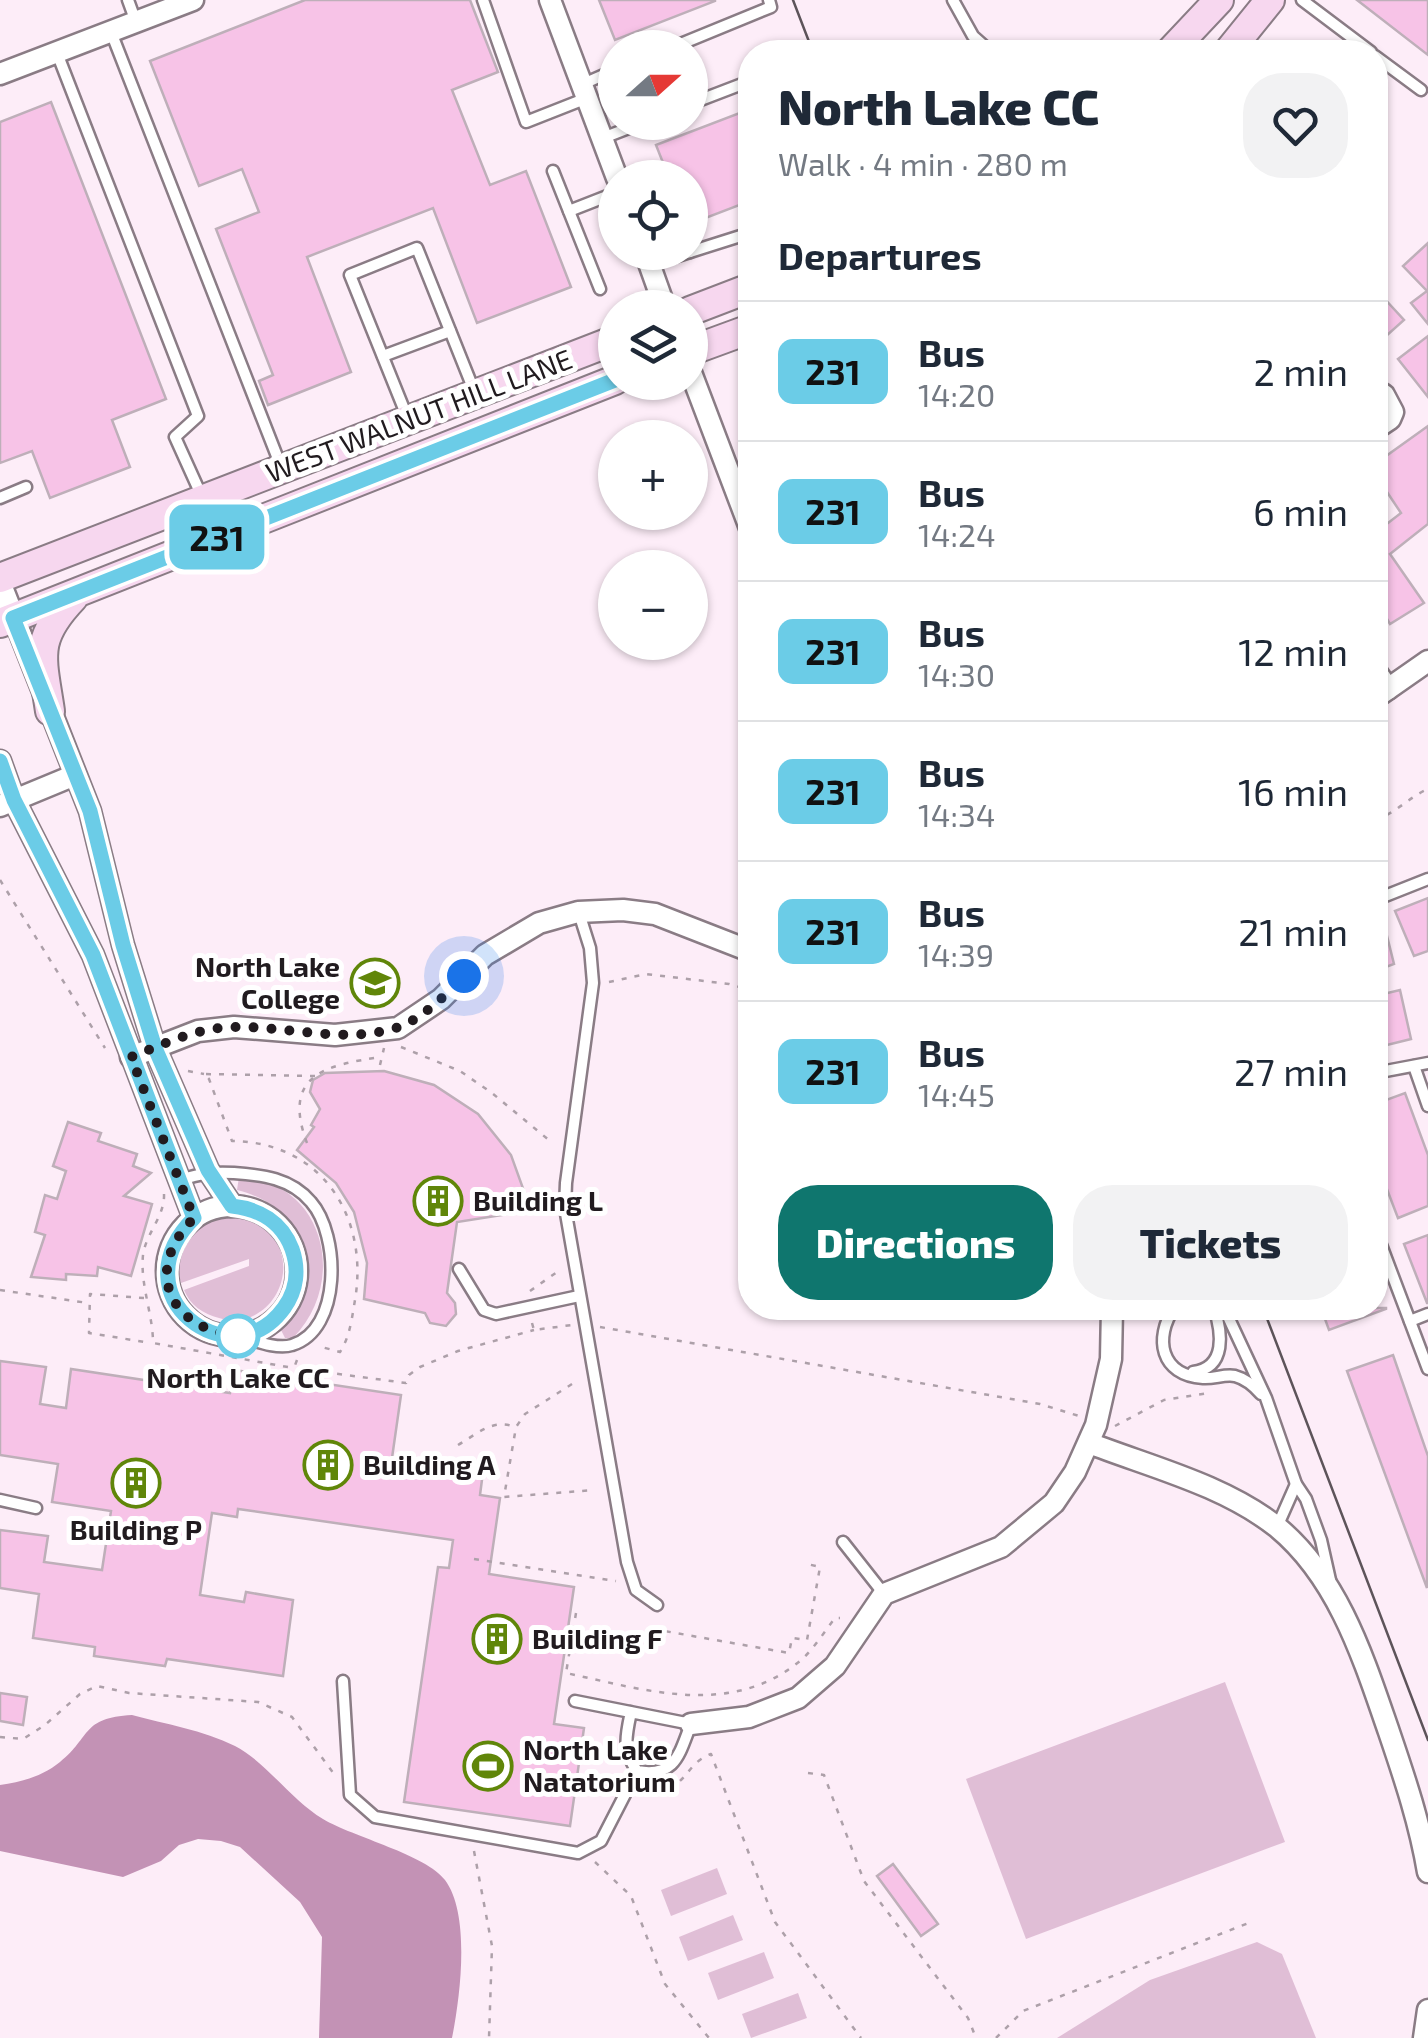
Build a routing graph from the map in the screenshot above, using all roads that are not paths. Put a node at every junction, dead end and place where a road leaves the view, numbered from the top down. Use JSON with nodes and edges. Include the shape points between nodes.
{"nodes":[{"id":1,"x":128,"y":0,"type":"edge"},
{"id":2,"x":193,"y":0,"type":"edge"},
{"id":3,"x":483,"y":0,"type":"edge"},
{"id":4,"x":550,"y":0,"type":"edge"},
{"id":5,"x":769,"y":0,"type":"edge"},
{"id":6,"x":953,"y":0,"type":"edge"},
{"id":7,"x":1219,"y":0,"type":"edge"},
{"id":8,"x":1270,"y":0,"type":"edge"},
{"id":9,"x":1302,"y":0,"type":"edge"},
{"id":10,"x":136,"y":22,"type":"junction"},
{"id":11,"x":111,"y":32,"type":"junction"},
{"id":12,"x":708,"y":33,"type":"edge"},
{"id":13,"x":977,"y":40,"type":"edge"},
{"id":14,"x":1181,"y":40,"type":"edge"},
{"id":15,"x":1238,"y":40,"type":"edge"},
{"id":16,"x":1355,"y":40,"type":"edge"},
{"id":17,"x":57,"y":53,"type":"junction"},
{"id":18,"x":1388,"y":65,"type":"edge"},
{"id":19,"x":0,"y":74,"type":"edge"},
{"id":20,"x":598,"y":82,"type":"edge"},
{"id":21,"x":738,"y":86,"type":"edge"},
{"id":22,"x":1420,"y":90,"type":"dead end"},
{"id":23,"x":585,"y":91,"type":"junction"},
{"id":24,"x":708,"y":97,"type":"edge"},
{"id":25,"x":598,"y":125,"type":"edge"},
{"id":26,"x":553,"y":171,"type":"dead end"},
{"id":27,"x":598,"y":200,"type":"edge"},
{"id":28,"x":569,"y":211,"type":"junction"},
{"id":29,"x":738,"y":236,"type":"edge"},
{"id":30,"x":708,"y":246,"type":"edge"},
{"id":31,"x":600,"y":288,"type":"dead end"},
{"id":32,"x":738,"y":293,"type":"edge"},
{"id":33,"x":708,"y":304,"type":"edge"},
{"id":34,"x":450,"y":330,"type":"junction"},
{"id":35,"x":738,"y":333,"type":"edge"},
{"id":36,"x":708,"y":344,"type":"edge"},
{"id":37,"x":598,"y":347,"type":"edge"},
{"id":38,"x":383,"y":356,"type":"junction"},
{"id":39,"x":598,"y":387,"type":"edge"},
{"id":40,"x":475,"y":394,"type":"junction"},
{"id":41,"x":701,"y":400,"type":"edge"},
{"id":42,"x":408,"y":420,"type":"junction"},
{"id":43,"x":282,"y":469,"type":"junction"},
{"id":44,"x":26,"y":488,"type":"dead end"},
{"id":45,"x":738,"y":496,"type":"edge"},
{"id":46,"x":0,"y":498,"type":"edge"},
{"id":47,"x":204,"y":500,"type":"junction"},
{"id":48,"x":0,"y":580,"type":"edge"},
{"id":49,"x":78,"y":592,"type":"junction"},
{"id":50,"x":7,"y":620,"type":"edge"},
{"id":51,"x":1428,"y":661,"type":"edge"},
{"id":52,"x":1388,"y":689,"type":"edge"},
{"id":53,"x":50,"y":710,"type":"junction"},
{"id":54,"x":0,"y":764,"type":"edge"},
{"id":55,"x":75,"y":775,"type":"junction"},
{"id":56,"x":7,"y":803,"type":"edge"},
{"id":57,"x":1428,"y":879,"type":"edge"},
{"id":58,"x":1388,"y":895,"type":"edge"},
{"id":59,"x":578,"y":912,"type":"junction"},
{"id":60,"x":738,"y":946,"type":"edge"},
{"id":61,"x":155,"y":1048,"type":"junction"},
{"id":62,"x":131,"y":1057,"type":"junction"},
{"id":63,"x":1428,"y":1063,"type":"edge"},
{"id":64,"x":1414,"y":1066,"type":"junction"},
{"id":65,"x":1388,"y":1071,"type":"edge"},
{"id":66,"x":1428,"y":1106,"type":"edge"},
{"id":67,"x":208,"y":1170,"type":"junction"},
{"id":68,"x":172,"y":1186,"type":"junction"},
{"id":69,"x":232,"y":1206,"type":"junction"},
{"id":70,"x":194,"y":1218,"type":"junction"},
{"id":71,"x":1388,"y":1263,"type":"edge"},
{"id":72,"x":459,"y":1269,"type":"dead end"},
{"id":73,"x":578,"y":1296,"type":"junction"},
{"id":74,"x":1428,"y":1314,"type":"edge"},
{"id":75,"x":1112,"y":1320,"type":"edge"},
{"id":76,"x":1168,"y":1320,"type":"edge"},
{"id":77,"x":1218,"y":1320,"type":"edge"},
{"id":78,"x":1230,"y":1320,"type":"edge"},
{"id":79,"x":1410,"y":1321,"type":"junction"},
{"id":80,"x":238,"y":1336,"type":"junction"},
{"id":81,"x":1428,"y":1369,"type":"edge"},
{"id":82,"x":1187,"y":1373,"type":"junction"},
{"id":83,"x":1266,"y":1398,"type":"junction"},
{"id":84,"x":1088,"y":1444,"type":"junction"},
{"id":85,"x":1296,"y":1484,"type":"junction"},
{"id":86,"x":0,"y":1500,"type":"edge"},
{"id":87,"x":36,"y":1508,"type":"dead end"},
{"id":88,"x":1277,"y":1528,"type":"junction"},
{"id":89,"x":843,"y":1542,"type":"dead end"},
{"id":90,"x":884,"y":1594,"type":"junction"},
{"id":91,"x":1334,"y":1595,"type":"junction"},
{"id":92,"x":657,"y":1605,"type":"dead end"},
{"id":93,"x":344,"y":1682,"type":"dead end"},
{"id":94,"x":575,"y":1701,"type":"dead end"},
{"id":95,"x":631,"y":1712,"type":"junction"},
{"id":96,"x":690,"y":1724,"type":"junction"},
{"id":97,"x":636,"y":1771,"type":"junction"},
{"id":98,"x":1428,"y":1872,"type":"edge"},
{"id":99,"x":1428,"y":2010,"type":"edge"},
{"id":100,"x":1424,"y":2038,"type":"edge"}],
"edges":[{"from":1,"to":10,"type":"lane"},
{"from":2,"to":10,"type":"street"},
{"from":3,"to":23,"type":"lane","via":[[526,122]]},
{"from":4,"to":23,"type":"street"},
{"from":5,"to":12,"type":"lane","via":[[772,7]]},
{"from":6,"to":13,"type":"lane"},
{"from":7,"to":14,"type":"main road"},
{"from":8,"to":15,"type":"main road"},
{"from":9,"to":16,"type":"lane"},
{"from":10,"to":11,"type":"street"},
{"from":11,"to":17,"type":"street"},
{"from":11,"to":43,"type":"lane"},
{"from":17,"to":19,"type":"street"},
{"from":17,"to":47,"type":"lane","via":[[198,416],[175,436]]},
{"from":18,"to":22,"type":"lane"},
{"from":20,"to":23,"type":"lane"},
{"from":21,"to":24,"type":"lane"},
{"from":23,"to":25,"type":"street"},
{"from":26,"to":28,"type":"lane"},
{"from":27,"to":28,"type":"lane"},
{"from":28,"to":31,"type":"lane"},
{"from":29,"to":30,"type":"lane"},
{"from":32,"to":33,"type":"main road"},
{"from":34,"to":38,"type":"lane"},
{"from":34,"to":38,"type":"lane","via":[[417,248],[350,275]]},
{"from":34,"to":40,"type":"lane"},
{"from":35,"to":36,"type":"main road"},
{"from":37,"to":40,"type":"main road","name":"WEST WALNUT HILL LANE"},
{"from":38,"to":42,"type":"lane"},
{"from":39,"to":49,"type":"main road","name":"WEST WALNUT HILL LANE"},
{"from":40,"to":42,"type":"main road","name":"WEST WALNUT HILL LANE"},
{"from":41,"to":45,"type":"street"},
{"from":42,"to":43,"type":"main road","name":"WEST WALNUT HILL LANE"},
{"from":43,"to":47,"type":"main road","name":"WEST WALNUT HILL LANE"},
{"from":44,"to":46,"type":"lane"},
{"from":47,"to":48,"type":"main road","name":"WEST WALNUT HILL LANE"},
{"from":48,"to":50,"type":"street"},
{"from":49,"to":50,"type":"main road","name":"WEST WALNUT HILL LANE"},
{"from":49,"to":53,"type":"main road","via":[[43,640]]},
{"from":50,"to":53,"type":"street"},
{"from":51,"to":52,"type":"street"},
{"from":53,"to":55,"type":"street"},
{"from":54,"to":56,"type":"street"},
{"from":55,"to":56,"type":"street"},
{"from":55,"to":61,"type":"street"},
{"from":56,"to":62,"type":"street","via":[[93,955]]},
{"from":57,"to":58,"type":"lane"},
{"from":59,"to":60,"type":"street","via":[[655,914]]},
{"from":59,"to":61,"type":"street","via":[[539,923],[485,955],[441,1000],[398,1028],[335,1035],[234,1027]]},
{"from":59,"to":73,"type":"lane","via":[[593,983],[566,1183]]},
{"from":61,"to":62,"type":"street"},
{"from":61,"to":67,"type":"street"},
{"from":62,"to":68,"type":"street"},
{"from":63,"to":64,"type":"lane"},
{"from":64,"to":65,"type":"lane"},
{"from":64,"to":66,"type":"lane"},
{"from":67,"to":68,"type":"lane"},
{"from":67,"to":69,"type":"street"},
{"from":67,"to":80,"type":"lane","via":[[284,1182],[311,1201],[332,1255],[331,1296],[313,1331],[292,1346]]},
{"from":68,"to":70,"type":"street"},
{"from":69,"to":70,"type":"street"},
{"from":69,"to":80,"type":"street","via":[[273,1221],[289,1240],[296,1267],[289,1301],[277,1318]]},
{"from":70,"to":80,"type":"street","via":[[169,1253],[171,1294],[198,1327]]},
{"from":71,"to":79,"type":"lane"},
{"from":72,"to":73,"type":"lane","via":[[484,1310],[496,1314]]},
{"from":73,"to":92,"type":"lane","via":[[626,1562],[636,1590]]},
{"from":74,"to":79,"type":"lane"},
{"from":75,"to":84,"type":"street","via":[[1110,1360]]},
{"from":76,"to":82,"type":"lane","via":[[1165,1356]]},
{"from":77,"to":82,"type":"lane","via":[[1220,1352],[1201,1372]]},
{"from":78,"to":83,"type":"lane"},
{"from":79,"to":81,"type":"lane"},
{"from":82,"to":83,"type":"lane","via":[[1236,1376]]},
{"from":83,"to":85,"type":"lane"},
{"from":84,"to":88,"type":"street","via":[[1200,1485]]},
{"from":84,"to":90,"type":"street","via":[[1054,1503],[1000,1547]]},
{"from":85,"to":88,"type":"lane"},
{"from":85,"to":91,"type":"lane","via":[[1321,1540]]},
{"from":86,"to":87,"type":"lane"},
{"from":88,"to":91,"type":"street"},
{"from":89,"to":90,"type":"lane"},
{"from":90,"to":96,"type":"street","via":[[835,1666],[798,1698],[749,1717]]},
{"from":91,"to":98,"type":"street","via":[[1411,1796]]},
{"from":93,"to":97,"type":"lane","via":[[350,1795],[375,1817],[578,1854],[600,1840]]},
{"from":94,"to":95,"type":"lane"},
{"from":95,"to":96,"type":"lane"},
{"from":95,"to":97,"type":"lane","via":[[625,1740]]},
{"from":96,"to":97,"type":"lane","via":[[676,1761],[664,1771]]},
{"from":99,"to":100,"type":"street"}]}
